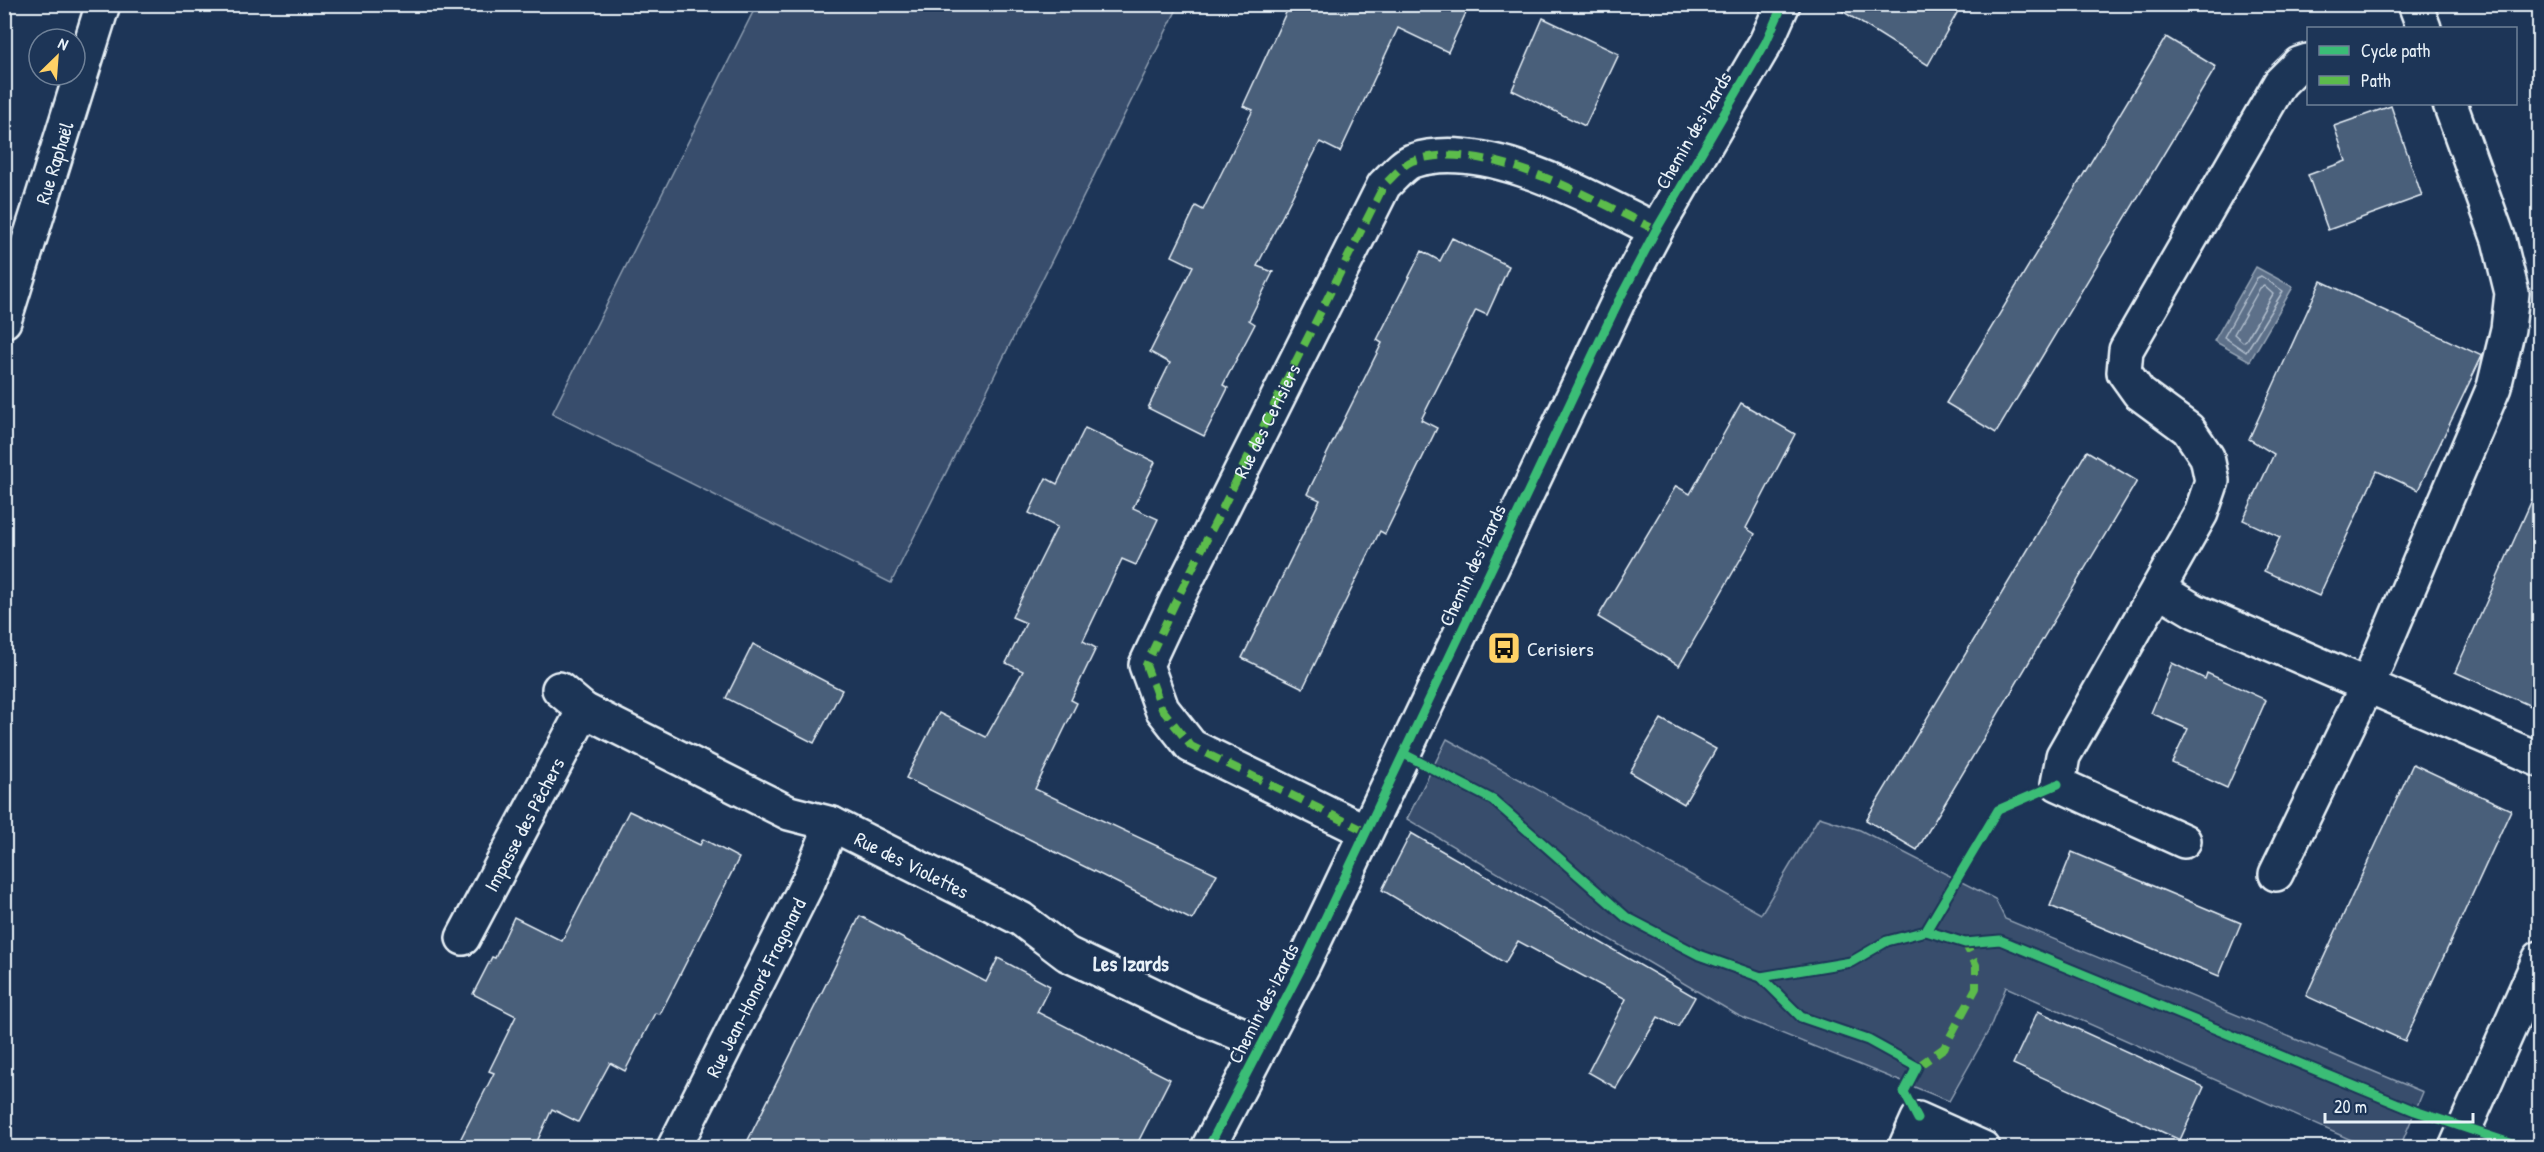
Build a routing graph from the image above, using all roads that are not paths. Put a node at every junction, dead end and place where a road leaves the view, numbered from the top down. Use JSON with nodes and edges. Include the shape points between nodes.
{"nodes":[{"id":1,"x":103,"y":4,"type":"edge"},
{"id":2,"x":1783,"y":4,"type":"edge"},
{"id":3,"x":2307,"y":62,"type":"edge"},
{"id":4,"x":2450,"y":105,"type":"edge"},
{"id":5,"x":1656,"y":230,"type":"junction"},
{"id":6,"x":4,"y":321,"type":"edge"},
{"id":7,"x":2158,"y":589,"type":"junction"},
{"id":8,"x":2367,"y":686,"type":"junction"},
{"id":9,"x":559,"y":689,"type":"dead end"},
{"id":10,"x":584,"y":710,"type":"junction"},
{"id":11,"x":2540,"y":760,"type":"edge"},
{"id":12,"x":832,"y":824,"type":"junction"},
{"id":13,"x":1365,"y":831,"type":"junction"},
{"id":14,"x":2184,"y":842,"type":"dead end"},
{"id":15,"x":2276,"y":874,"type":"dead end"},
{"id":16,"x":463,"y":938,"type":"dead end"},
{"id":17,"x":2540,"y":958,"type":"edge"},
{"id":18,"x":1263,"y":1043,"type":"junction"},
{"id":19,"x":674,"y":1148,"type":"edge"},
{"id":20,"x":1208,"y":1148,"type":"edge"},
{"id":21,"x":1905,"y":1148,"type":"edge"},
{"id":22,"x":1983,"y":1148,"type":"edge"},
{"id":23,"x":2456,"y":1148,"type":"edge"}],
"edges":[{"from":1,"to":6,"type":"street","name":"Rue Raphaël"},
{"from":2,"to":5,"type":"street","name":"Chemin des Izards","via":[[1766,42]]},
{"from":3,"to":7,"type":"street","via":[[2299,64],[2280,83],[2126,350],[2124,372],[2139,393],[2188,429],[2207,457],[2212,481],[2201,513]]},
{"from":4,"to":8,"type":"street","via":[[2499,240],[2512,292],[2508,329],[2494,387]]},
{"from":5,"to":13,"type":"street","name":"Chemin des Izards"},
{"from":5,"to":13,"type":"street","name":"Rue des Cerisiers","via":[[1508,164],[1456,155],[1410,162],[1384,185],[1175,603],[1146,665],[1162,709],[1191,746]]},
{"from":7,"to":8,"type":"street","via":[[2195,611]]},
{"from":7,"to":14,"type":"street","via":[[2062,756],[2058,783]]},
{"from":8,"to":11,"type":"street"},
{"from":8,"to":15,"type":"street"},
{"from":9,"to":10,"type":"street","name":"Rue des Violettes"},
{"from":10,"to":12,"type":"street","name":"Rue des Violettes","via":[[789,813]]},
{"from":10,"to":16,"type":"street","name":"Impasse des Pêchers"},
{"from":12,"to":18,"type":"street","name":"Rue des Violettes","via":[[1021,918],[1067,954]]},
{"from":12,"to":19,"type":"street","name":"Rue Jean-Honoré Fragonard","via":[[809,880]]},
{"from":13,"to":18,"type":"street","name":"Chemin des Izards"},
{"from":17,"to":23,"type":"street"},
{"from":18,"to":20,"type":"street","name":"Chemin des Izards"},
{"from":21,"to":22,"type":"street","via":[[1918,1119]]}]}
